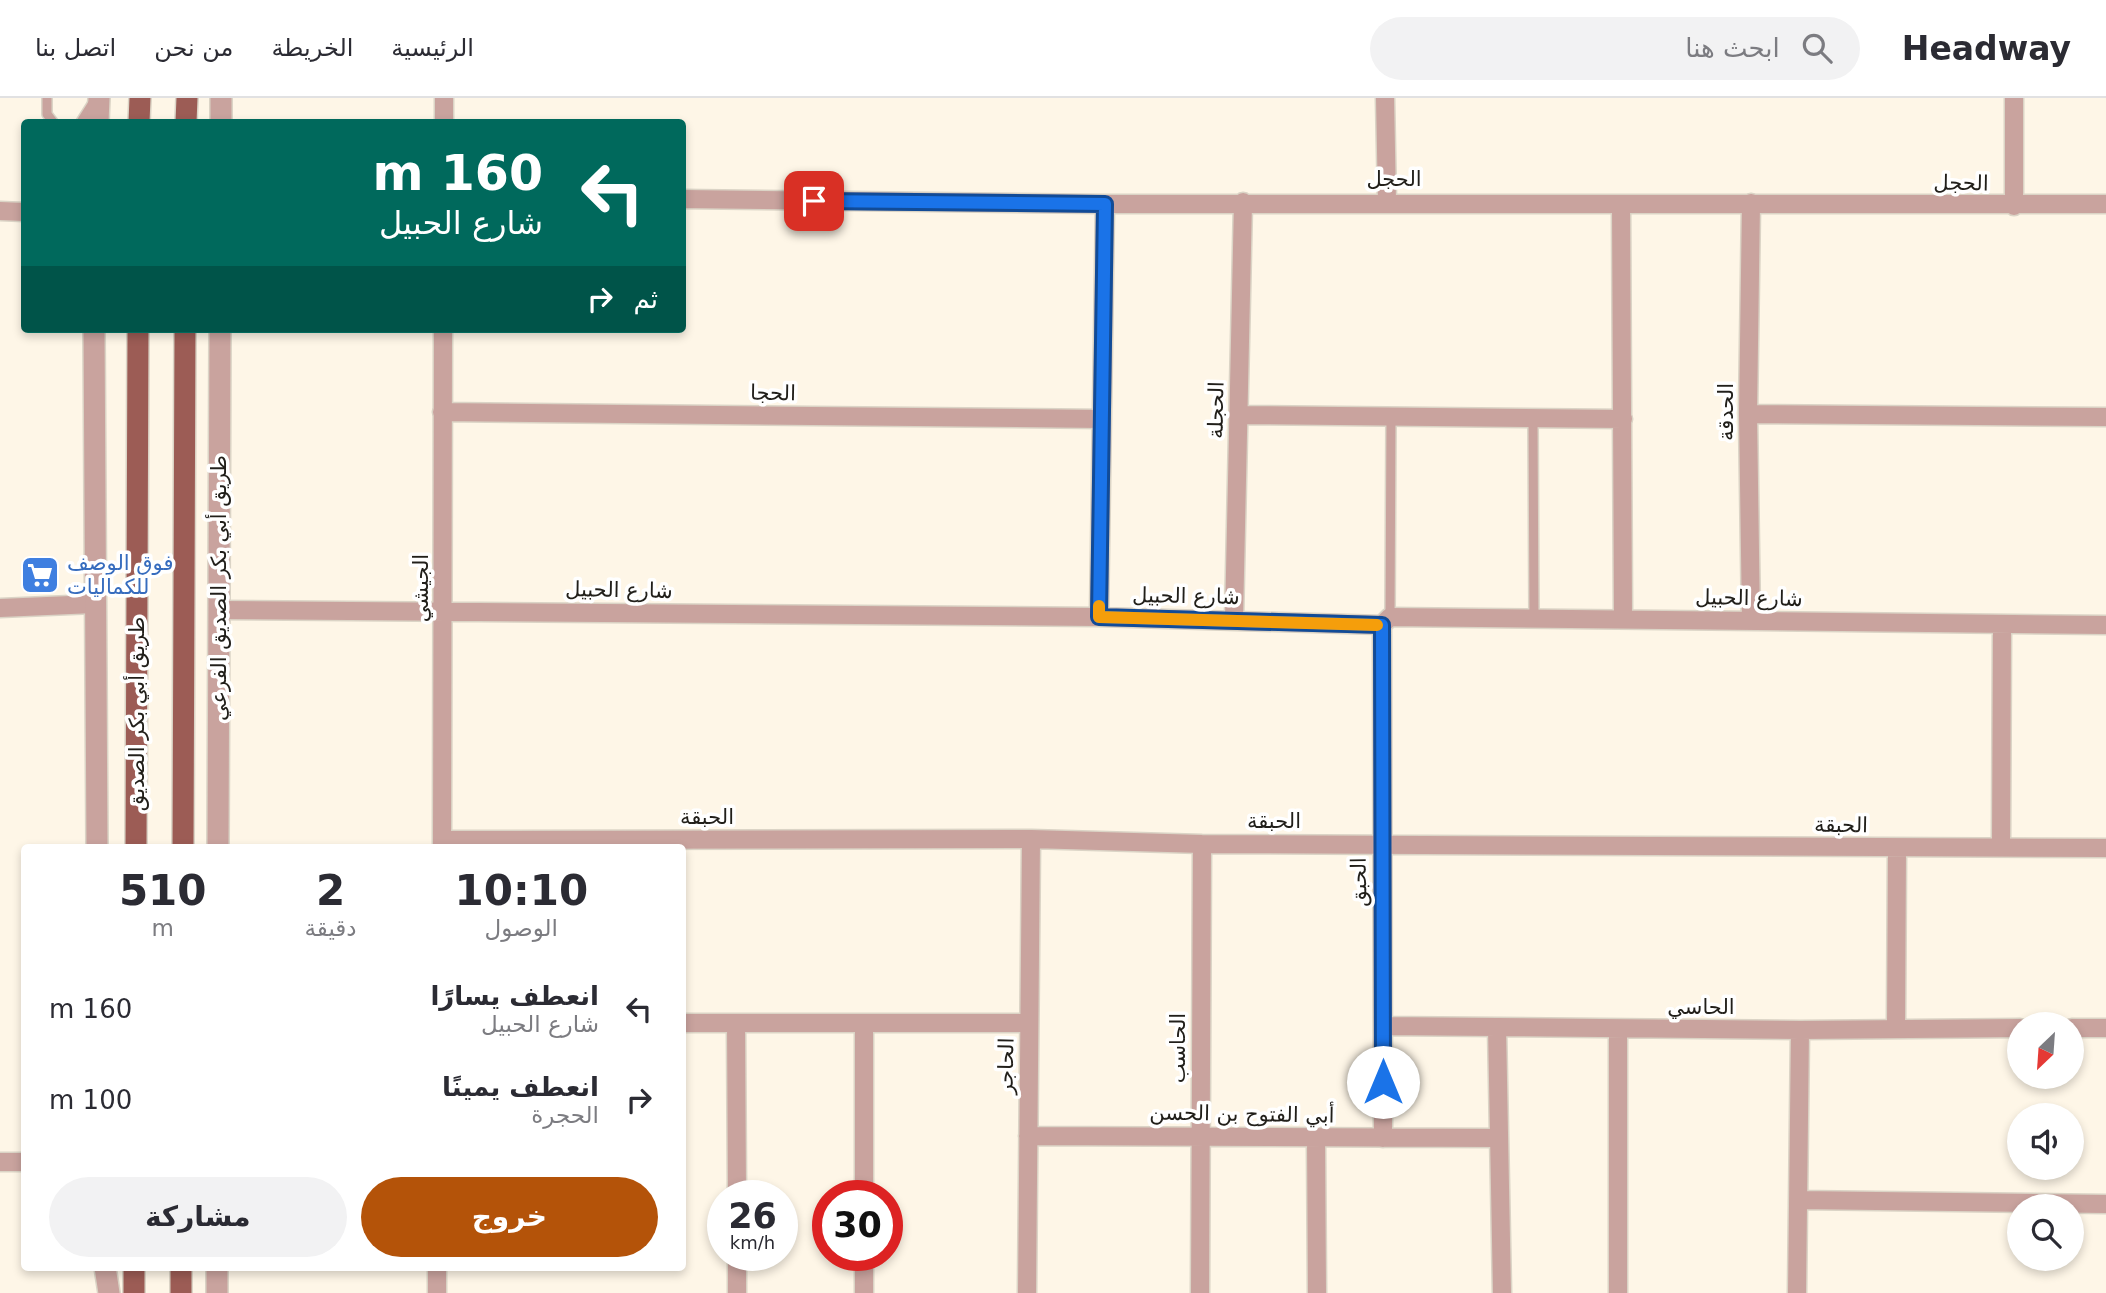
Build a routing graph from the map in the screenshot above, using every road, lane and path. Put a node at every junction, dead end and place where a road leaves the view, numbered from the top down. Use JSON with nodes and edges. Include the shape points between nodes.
{"nodes":[{"id":1,"x":47,"y":98,"type":"edge"},
{"id":2,"x":98,"y":98,"type":"edge"},
{"id":3,"x":140,"y":98,"type":"edge"},
{"id":4,"x":187,"y":98,"type":"edge"},
{"id":5,"x":221,"y":98,"type":"edge"},
{"id":6,"x":444,"y":98,"type":"edge"},
{"id":7,"x":1385,"y":98,"type":"edge"},
{"id":8,"x":2014,"y":98,"type":"edge"},
{"id":9,"x":51,"y":119,"type":"edge"},
{"id":10,"x":83,"y":119,"type":"edge"},
{"id":11,"x":98,"y":119,"type":"edge"},
{"id":12,"x":139,"y":119,"type":"edge"},
{"id":13,"x":186,"y":119,"type":"edge"},
{"id":14,"x":221,"y":119,"type":"edge"},
{"id":15,"x":444,"y":119,"type":"edge"},
{"id":16,"x":686,"y":199,"type":"edge"},
{"id":17,"x":1387,"y":201,"type":"junction"},
{"id":18,"x":1243,"y":202,"type":"junction"},
{"id":19,"x":1105,"y":204,"type":"junction"},
{"id":20,"x":1621,"y":204,"type":"junction"},
{"id":21,"x":1751,"y":204,"type":"junction"},
{"id":22,"x":2106,"y":204,"type":"edge"},
{"id":23,"x":2014,"y":206,"type":"junction"},
{"id":24,"x":0,"y":211,"type":"edge"},
{"id":25,"x":21,"y":212,"type":"edge"},
{"id":26,"x":94,"y":333,"type":"edge"},
{"id":27,"x":138,"y":333,"type":"edge"},
{"id":28,"x":186,"y":333,"type":"edge"},
{"id":29,"x":220,"y":333,"type":"edge"},
{"id":30,"x":443,"y":333,"type":"edge"},
{"id":31,"x":442,"y":412,"type":"junction"},
{"id":32,"x":1748,"y":414,"type":"junction"},
{"id":33,"x":1239,"y":415,"type":"junction"},
{"id":34,"x":1391,"y":417,"type":"junction"},
{"id":35,"x":2106,"y":417,"type":"edge"},
{"id":36,"x":1102,"y":419,"type":"junction"},
{"id":37,"x":1623,"y":419,"type":"junction"},
{"id":38,"x":1533,"y":421,"type":"junction"},
{"id":39,"x":94,"y":604,"type":"junction"},
{"id":40,"x":0,"y":608,"type":"edge"},
{"id":41,"x":219,"y":610,"type":"junction"},
{"id":42,"x":444,"y":611,"type":"junction"},
{"id":43,"x":1099,"y":617,"type":"junction"},
{"id":44,"x":1534,"y":618,"type":"junction"},
{"id":45,"x":1234,"y":619,"type":"junction"},
{"id":46,"x":1623,"y":619,"type":"junction"},
{"id":47,"x":1751,"y":620,"type":"junction"},
{"id":48,"x":1386,"y":621,"type":"junction"},
{"id":49,"x":2002,"y":625,"type":"junction"},
{"id":50,"x":2106,"y":625,"type":"edge"},
{"id":51,"x":1031,"y":839,"type":"junction"},
{"id":52,"x":442,"y":843,"type":"edge"},
{"id":53,"x":97,"y":844,"type":"edge"},
{"id":54,"x":136,"y":844,"type":"edge"},
{"id":55,"x":183,"y":844,"type":"edge"},
{"id":56,"x":218,"y":844,"type":"edge"},
{"id":57,"x":1202,"y":844,"type":"junction"},
{"id":58,"x":1381,"y":844,"type":"junction"},
{"id":59,"x":2001,"y":848,"type":"junction"},
{"id":60,"x":2106,"y":848,"type":"edge"},
{"id":61,"x":1897,"y":849,"type":"junction"},
{"id":62,"x":686,"y":1023,"type":"edge"},
{"id":63,"x":736,"y":1023,"type":"junction"},
{"id":64,"x":864,"y":1023,"type":"junction"},
{"id":65,"x":1029,"y":1023,"type":"junction"},
{"id":66,"x":1383,"y":1026,"type":"junction"},
{"id":67,"x":1497,"y":1027,"type":"junction"},
{"id":68,"x":1896,"y":1027,"type":"junction"},
{"id":69,"x":2007,"y":1028,"type":"edge"},
{"id":70,"x":2084,"y":1028,"type":"edge"},
{"id":71,"x":2106,"y":1028,"type":"edge"},
{"id":72,"x":1618,"y":1029,"type":"junction"},
{"id":73,"x":1800,"y":1030,"type":"junction"},
{"id":74,"x":1028,"y":1136,"type":"junction"},
{"id":75,"x":1200,"y":1136,"type":"junction"},
{"id":76,"x":1383,"y":1138,"type":"junction"},
{"id":77,"x":1498,"y":1138,"type":"junction"},
{"id":78,"x":1316,"y":1139,"type":"junction"},
{"id":79,"x":0,"y":1162,"type":"edge"},
{"id":80,"x":21,"y":1162,"type":"edge"},
{"id":81,"x":737,"y":1180,"type":"edge"},
{"id":82,"x":864,"y":1180,"type":"edge"},
{"id":83,"x":1799,"y":1200,"type":"junction"},
{"id":84,"x":2106,"y":1204,"type":"edge"},
{"id":85,"x":104,"y":1271,"type":"edge"},
{"id":86,"x":105,"y":1271,"type":"edge"},
{"id":87,"x":134,"y":1271,"type":"edge"},
{"id":88,"x":181,"y":1271,"type":"edge"},
{"id":89,"x":217,"y":1271,"type":"edge"},
{"id":90,"x":437,"y":1271,"type":"edge"},
{"id":91,"x":737,"y":1271,"type":"edge"},
{"id":92,"x":864,"y":1271,"type":"edge"},
{"id":93,"x":102,"y":1293,"type":"edge"},
{"id":94,"x":109,"y":1293,"type":"edge"},
{"id":95,"x":134,"y":1293,"type":"edge"},
{"id":96,"x":181,"y":1293,"type":"edge"},
{"id":97,"x":217,"y":1293,"type":"edge"},
{"id":98,"x":437,"y":1293,"type":"edge"},
{"id":99,"x":737,"y":1293,"type":"edge"},
{"id":100,"x":864,"y":1293,"type":"edge"},
{"id":101,"x":1027,"y":1293,"type":"edge"},
{"id":102,"x":1200,"y":1293,"type":"edge"},
{"id":103,"x":1317,"y":1293,"type":"edge"},
{"id":104,"x":1502,"y":1293,"type":"edge"},
{"id":105,"x":1618,"y":1293,"type":"edge"},
{"id":106,"x":1797,"y":1293,"type":"edge"}],
"edges":[{"from":1,"to":9,"type":"lane"},
{"from":2,"to":10,"type":"lane"},
{"from":2,"to":11,"type":"street"},
{"from":3,"to":12,"type":"main road"},
{"from":4,"to":13,"type":"main road"},
{"from":5,"to":14,"type":"street"},
{"from":6,"to":15,"type":"street"},
{"from":7,"to":17,"type":"street"},
{"from":8,"to":23,"type":"street"},
{"from":16,"to":19,"type":"street","name":"الحجل"},
{"from":17,"to":18,"type":"street","name":"الحجل"},
{"from":17,"to":20,"type":"street","name":"الحجل"},
{"from":18,"to":19,"type":"street","name":"الحجل"},
{"from":18,"to":33,"type":"street","name":"الحجلة"},
{"from":19,"to":36,"type":"street"},
{"from":20,"to":21,"type":"street","name":"الحجل"},
{"from":20,"to":37,"type":"street"},
{"from":21,"to":23,"type":"street","name":"الحجل"},
{"from":21,"to":32,"type":"street","name":"الحدقة"},
{"from":22,"to":23,"type":"street","name":"الحجل"},
{"from":24,"to":25,"type":"street"},
{"from":26,"to":39,"type":"street"},
{"from":27,"to":54,"type":"main road","name":"طريق أبي بكر الصديق"},
{"from":28,"to":55,"type":"main road"},
{"from":29,"to":41,"type":"street","name":"طريق أبي بكر الصديق الفرعي"},
{"from":30,"to":31,"type":"street","name":"الجيشي"},
{"from":31,"to":36,"type":"street","name":"الحجا"},
{"from":31,"to":42,"type":"street","name":"الجيشي"},
{"from":32,"to":35,"type":"street"},
{"from":32,"to":47,"type":"street","name":"الحدقة"},
{"from":33,"to":34,"type":"street"},
{"from":33,"to":45,"type":"street","name":"الحجلة"},
{"from":34,"to":38,"type":"street"},
{"from":34,"to":48,"type":"lane"},
{"from":36,"to":43,"type":"street"},
{"from":37,"to":38,"type":"street"},
{"from":37,"to":46,"type":"street"},
{"from":38,"to":44,"type":"lane"},
{"from":39,"to":40,"type":"street"},
{"from":39,"to":53,"type":"street"},
{"from":41,"to":42,"type":"street","name":"شارع الحبيل"},
{"from":41,"to":56,"type":"street","name":"طريق أبي بكر الصديق الفرعي"},
{"from":42,"to":43,"type":"street","name":"شارع الحبيل"},
{"from":42,"to":52,"type":"street","name":"الجيشي"},
{"from":43,"to":45,"type":"street","name":"شارع الحبيل"},
{"from":44,"to":46,"type":"street","name":"شارع الحبيل"},
{"from":44,"to":48,"type":"street","name":"شارع الحبيل"},
{"from":45,"to":48,"type":"street","name":"شارع الحبيل"},
{"from":46,"to":47,"type":"street","name":"شارع الحبيل"},
{"from":47,"to":49,"type":"street","name":"شارع الحبيل"},
{"from":48,"to":58,"type":"street","name":"الحبق"},
{"from":49,"to":50,"type":"street","name":"شارع الحبيل"},
{"from":49,"to":59,"type":"street"},
{"from":51,"to":52,"type":"street","name":"الحبقة"},
{"from":51,"to":57,"type":"street","name":"الحبقة"},
{"from":51,"to":65,"type":"street","name":"الحاجر"},
{"from":57,"to":58,"type":"street","name":"الحبقة"},
{"from":57,"to":75,"type":"street","name":"الحاسب"},
{"from":58,"to":61,"type":"street","name":"الحبقة"},
{"from":58,"to":66,"type":"street","name":"الحبق"},
{"from":59,"to":60,"type":"street","name":"الحبقة"},
{"from":59,"to":61,"type":"street","name":"الحبقة"},
{"from":61,"to":68,"type":"street"},
{"from":62,"to":63,"type":"street"},
{"from":63,"to":64,"type":"street"},
{"from":63,"to":81,"type":"street"},
{"from":64,"to":65,"type":"street"},
{"from":64,"to":82,"type":"street"},
{"from":65,"to":74,"type":"street","name":"الحاجر"},
{"from":66,"to":67,"type":"street","name":"الحاسي"},
{"from":66,"to":76,"type":"street","name":"الحبق"},
{"from":67,"to":72,"type":"street","name":"الحاسي"},
{"from":67,"to":77,"type":"street"},
{"from":68,"to":69,"type":"street","name":"الحاسي"},
{"from":68,"to":73,"type":"street","name":"الحاسي"},
{"from":70,"to":71,"type":"street"},
{"from":72,"to":73,"type":"street","name":"الحاسي"},
{"from":72,"to":105,"type":"street"},
{"from":73,"to":83,"type":"street"},
{"from":74,"to":75,"type":"street","name":"أبي الفتوح بن الحسن"},
{"from":74,"to":101,"type":"street","name":"الحاجر"},
{"from":75,"to":78,"type":"street","name":"أبي الفتوح بن الحسن"},
{"from":75,"to":102,"type":"street","name":"الحاسب"},
{"from":76,"to":77,"type":"street","name":"أبي الفتوح بن الحسن"},
{"from":76,"to":78,"type":"street","name":"أبي الفتوح بن الحسن"},
{"from":77,"to":104,"type":"street"},
{"from":78,"to":103,"type":"street"},
{"from":79,"to":80,"type":"street"},
{"from":83,"to":84,"type":"street"},
{"from":83,"to":106,"type":"street"},
{"from":85,"to":93,"type":"street"},
{"from":86,"to":94,"type":"street"},
{"from":87,"to":95,"type":"main road"},
{"from":88,"to":96,"type":"main road"},
{"from":89,"to":97,"type":"street"},
{"from":90,"to":98,"type":"street"},
{"from":91,"to":99,"type":"street"},
{"from":92,"to":100,"type":"street"}]}
